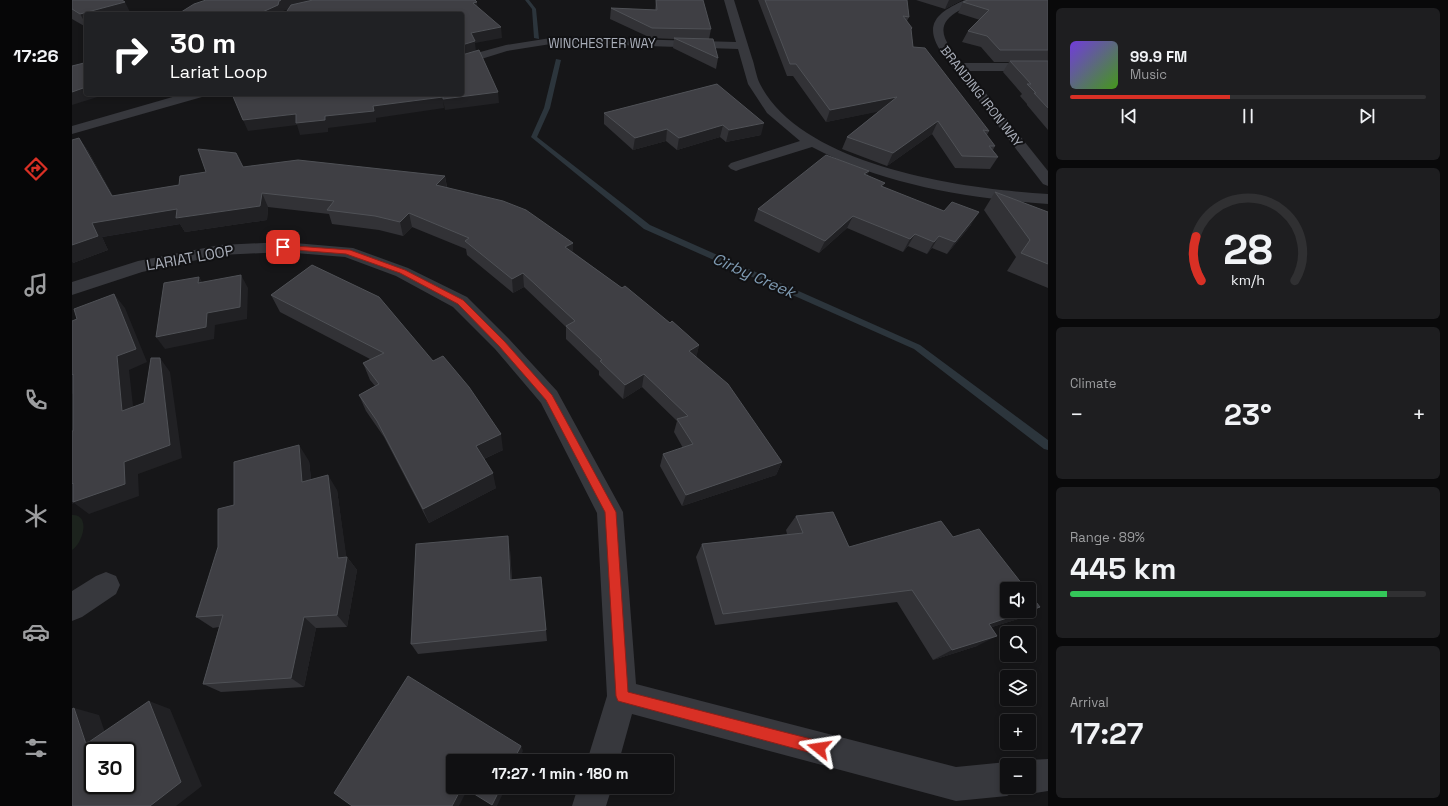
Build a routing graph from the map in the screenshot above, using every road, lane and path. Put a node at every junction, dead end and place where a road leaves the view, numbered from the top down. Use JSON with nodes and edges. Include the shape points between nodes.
{"nodes":[{"id":1,"x":729,"y":0,"type":"edge"},
{"id":2,"x":974,"y":0,"type":"edge"},
{"id":3,"x":743,"y":46,"type":"junction"},
{"id":4,"x":464,"y":60,"type":"edge"},
{"id":5,"x":960,"y":67,"type":"junction"},
{"id":6,"x":1043,"y":67,"type":"edge"},
{"id":7,"x":190,"y":96,"type":"edge"},
{"id":8,"x":72,"y":130,"type":"edge"},
{"id":9,"x":812,"y":142,"type":"junction"},
{"id":10,"x":736,"y":166,"type":"dead end"},
{"id":11,"x":1048,"y":180,"type":"edge"},
{"id":12,"x":1048,"y":199,"type":"edge"},
{"id":13,"x":72,"y":290,"type":"edge"},
{"id":14,"x":106,"y":585,"type":"dead end"},
{"id":15,"x":72,"y":607,"type":"edge"},
{"id":16,"x":622,"y":696,"type":"junction"},
{"id":17,"x":605,"y":754,"type":"edge"},
{"id":18,"x":1048,"y":775,"type":"edge"},
{"id":19,"x":1036,"y":776,"type":"edge"},
{"id":20,"x":1000,"y":780,"type":"edge"},
{"id":21,"x":593,"y":794,"type":"edge"},
{"id":22,"x":590,"y":806,"type":"edge"}],
"edges":[{"from":1,"to":3,"type":"street"},
{"from":2,"to":5,"type":"street","name":"BRANDING IRON WAY","via":[[948,13],[940,20],[936,31],[941,44]]},
{"from":3,"to":4,"type":"street","name":"WINCHESTER WAY","via":[[557,40],[506,48]]},
{"from":3,"to":9,"type":"street","via":[[759,95],[776,115]]},
{"from":5,"to":6,"type":"street"},
{"from":5,"to":11,"type":"street","name":"BRANDING IRON WAY"},
{"from":7,"to":8,"type":"street"},
{"from":9,"to":10,"type":"street"},
{"from":9,"to":12,"type":"street","via":[[862,164],[926,184],[999,196]]},
{"from":13,"to":16,"type":"street","name":"LARIAT LOOP","via":[[138,267],[220,250],[283,247],[347,252],[402,272],[460,302],[549,397],[610,512]]},
{"from":14,"to":15,"type":"street"},
{"from":16,"to":17,"type":"street","name":"LARIAT LOOP"},
{"from":16,"to":20,"type":"street","via":[[956,784]]},
{"from":18,"to":19,"type":"street"},
{"from":21,"to":22,"type":"street"}]}
